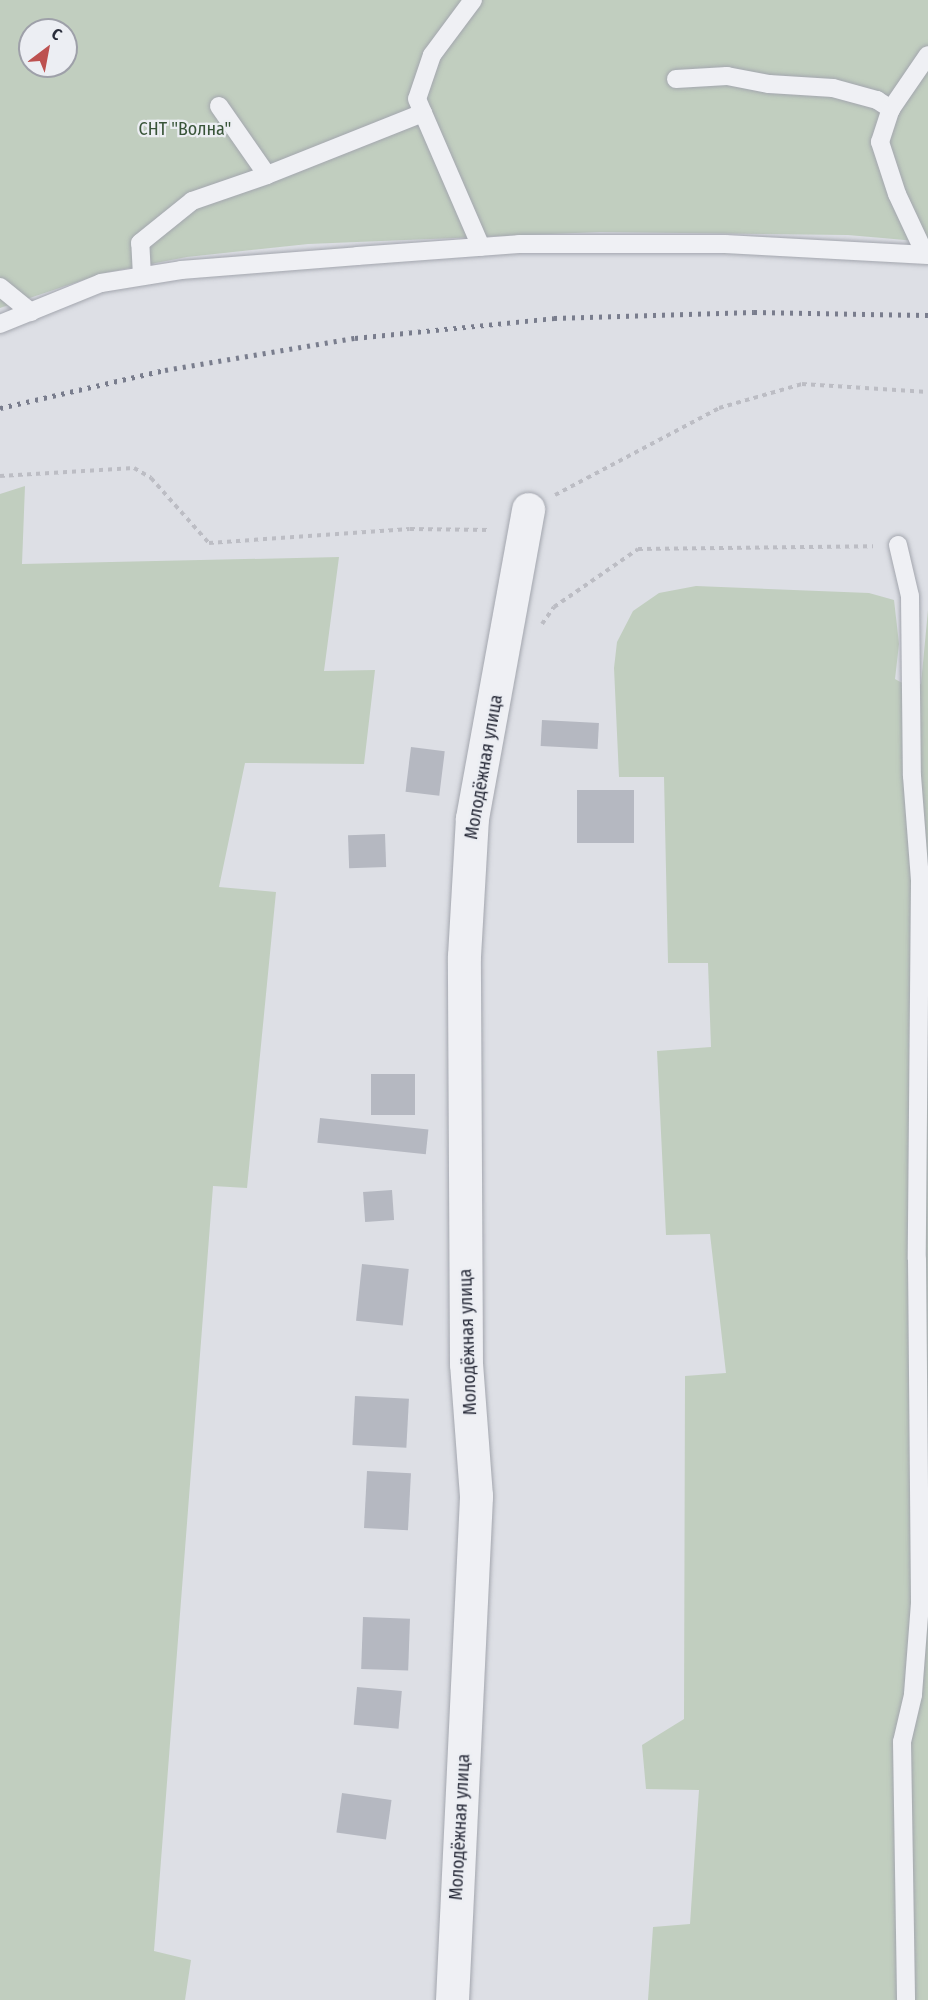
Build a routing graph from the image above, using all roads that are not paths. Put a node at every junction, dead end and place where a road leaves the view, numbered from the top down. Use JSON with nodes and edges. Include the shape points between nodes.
{"nodes":[{"id":1,"x":473,"y":0,"type":"edge"},
{"id":2,"x":928,"y":55,"type":"edge"},
{"id":3,"x":676,"y":79,"type":"dead end"},
{"id":4,"x":219,"y":106,"type":"dead end"},
{"id":5,"x":891,"y":109,"type":"junction"},
{"id":6,"x":423,"y":113,"type":"junction"},
{"id":7,"x":267,"y":175,"type":"junction"},
{"id":8,"x":481,"y":246,"type":"junction"},
{"id":9,"x":927,"y":254,"type":"edge"},
{"id":10,"x":142,"y":276,"type":"junction"},
{"id":11,"x":0,"y":287,"type":"edge"},
{"id":12,"x":31,"y":312,"type":"junction"},
{"id":13,"x":0,"y":324,"type":"edge"},
{"id":14,"x":526,"y":520,"type":"road end"},
{"id":15,"x":898,"y":545,"type":"road end"},
{"id":16,"x":452,"y":2000,"type":"edge"},
{"id":17,"x":906,"y":2000,"type":"edge"}],
"edges":[{"from":1,"to":6,"type":"lane","via":[[432,55],[417,99]]},
{"from":2,"to":5,"type":"lane"},
{"from":3,"to":5,"type":"lane","via":[[727,76],[769,84],[833,88],[877,100]]},
{"from":4,"to":7,"type":"lane"},
{"from":5,"to":9,"type":"lane","via":[[880,142],[897,194]]},
{"from":6,"to":7,"type":"lane"},
{"from":6,"to":8,"type":"lane"},
{"from":7,"to":10,"type":"lane","via":[[192,201],[140,243]]},
{"from":8,"to":9,"type":"lane","via":[[725,244]]},
{"from":8,"to":10,"type":"lane"},
{"from":10,"to":12,"type":"lane","via":[[101,283]]},
{"from":11,"to":12,"type":"lane"},
{"from":12,"to":13,"type":"lane"},
{"from":14,"to":16,"type":"street","name":"Молодёжная улица","via":[[472,818],[464,956],[466,1364],[477,1496]]},
{"from":15,"to":17,"type":"lane","via":[[910,596],[912,776],[920,881],[920,1603],[913,1695],[902,1742]]}]}
